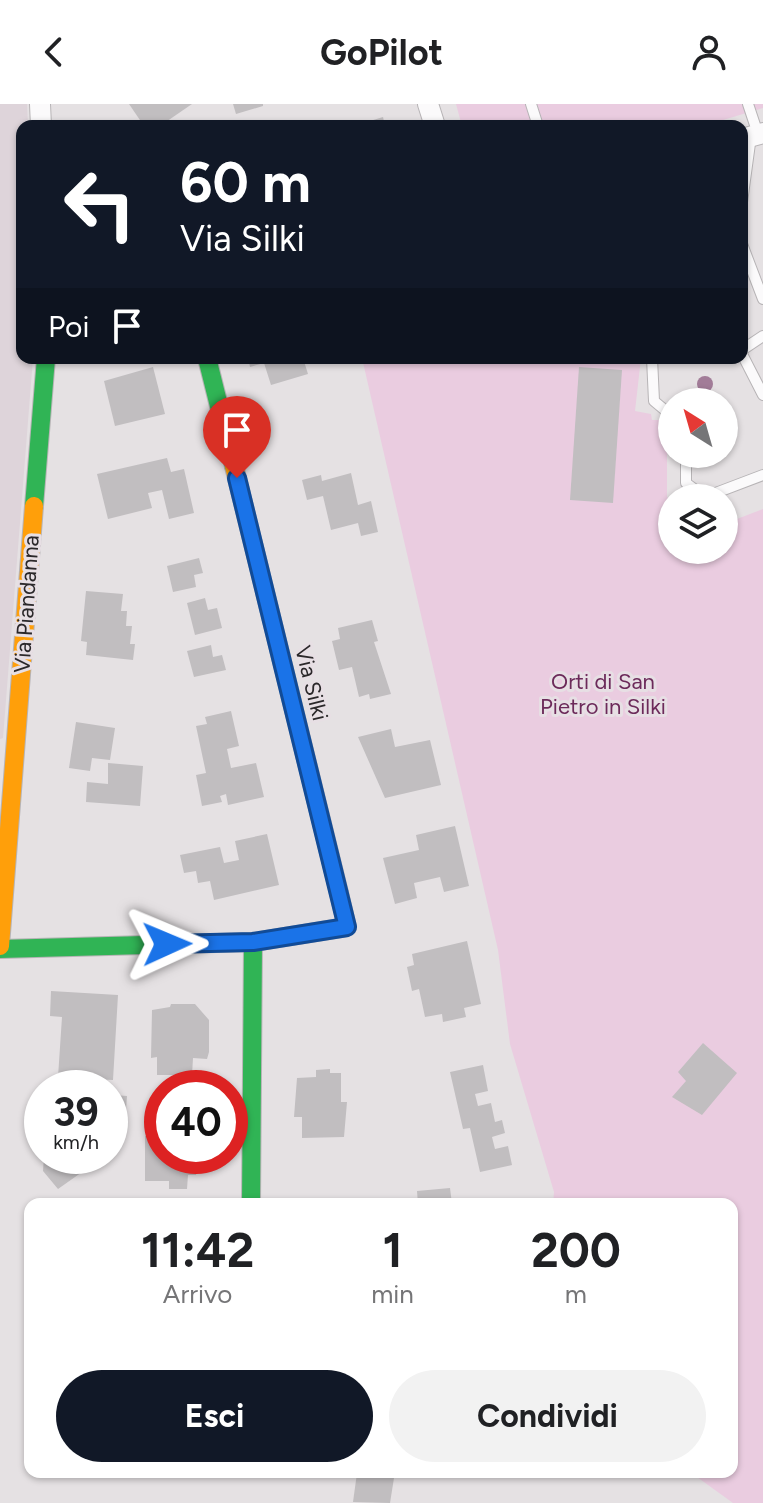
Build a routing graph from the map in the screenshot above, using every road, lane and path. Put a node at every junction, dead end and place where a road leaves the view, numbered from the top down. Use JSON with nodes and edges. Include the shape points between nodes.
{"nodes":[{"id":1,"x":748,"y":104,"type":"edge"},
{"id":2,"x":754,"y":135,"type":"edge"},
{"id":3,"x":748,"y":168,"type":"edge"},
{"id":4,"x":748,"y":260,"type":"edge"},
{"id":5,"x":763,"y":299,"type":"edge"},
{"id":6,"x":45,"y":364,"type":"edge"},
{"id":7,"x":208,"y":364,"type":"edge"},
{"id":8,"x":652,"y":364,"type":"edge"},
{"id":9,"x":748,"y":364,"type":"edge"},
{"id":10,"x":763,"y":395,"type":"edge"},
{"id":11,"x":658,"y":404,"type":"edge"},
{"id":12,"x":686,"y":468,"type":"edge"},
{"id":13,"x":763,"y":475,"type":"edge"},
{"id":14,"x":8,"y":752,"type":"edge"},
{"id":15,"x":253,"y":942,"type":"junction"},
{"id":16,"x":0,"y":948,"type":"edge"},
{"id":17,"x":251,"y":1198,"type":"edge"}],
"edges":[{"from":1,"to":2,"type":"lane"},
{"from":2,"to":3,"type":"lane"},
{"from":4,"to":5,"type":"lane"},
{"from":6,"to":14,"type":"street","name":"Via Piandanna"},
{"from":7,"to":15,"type":"street","name":"Via Silki","via":[[347,927]]},
{"from":8,"to":11,"type":"lane"},
{"from":9,"to":10,"type":"lane"},
{"from":12,"to":13,"type":"lane","via":[[686,483],[705,497]]},
{"from":14,"to":16,"type":"street","name":"Via Piandanna"},
{"from":15,"to":16,"type":"street","name":"Via Silki"},
{"from":15,"to":17,"type":"street"}]}
